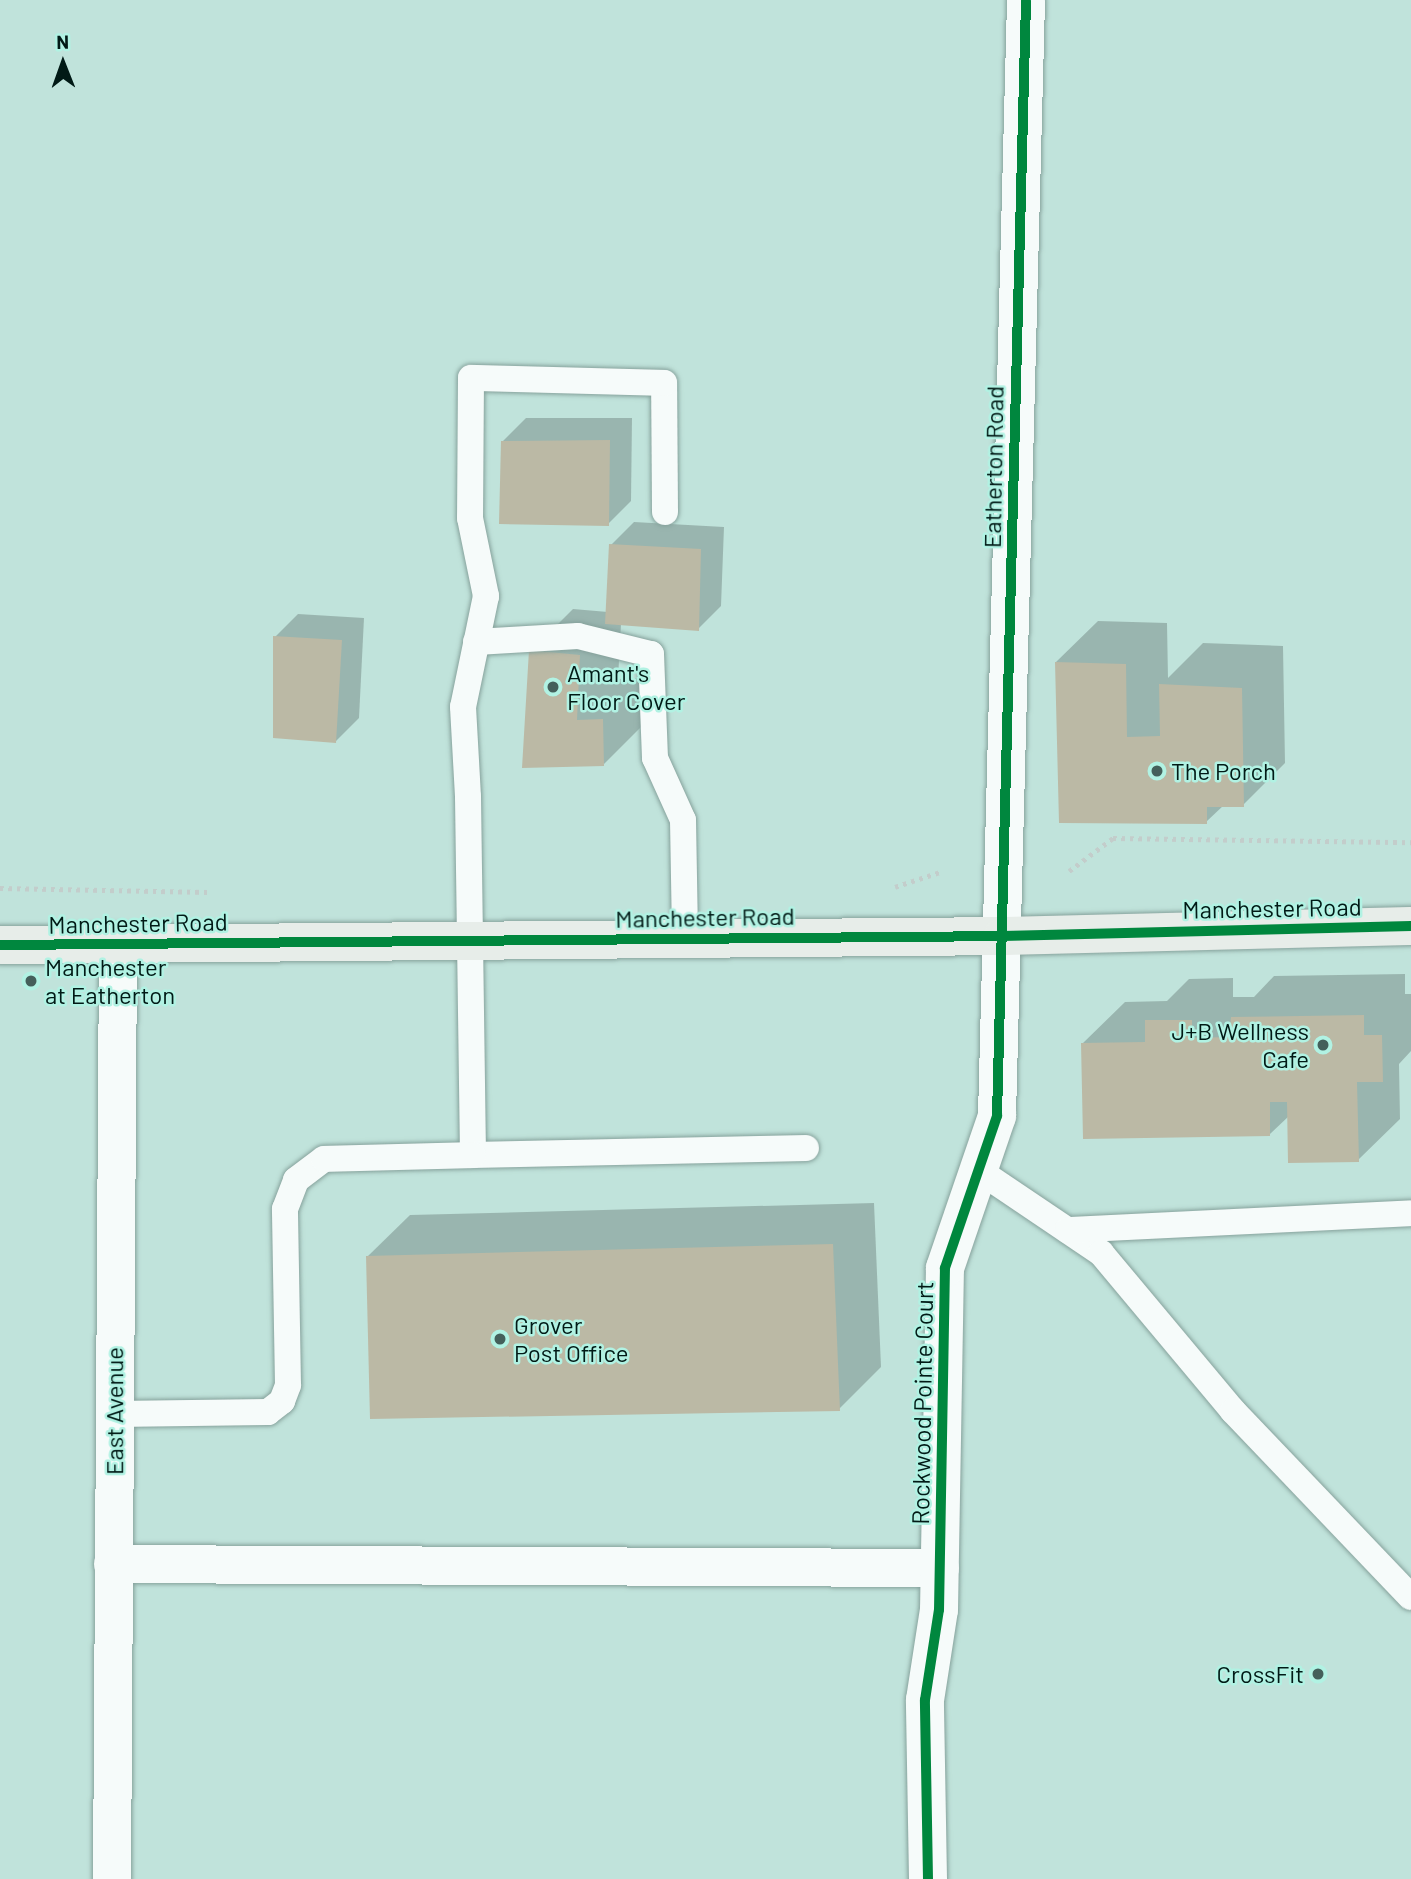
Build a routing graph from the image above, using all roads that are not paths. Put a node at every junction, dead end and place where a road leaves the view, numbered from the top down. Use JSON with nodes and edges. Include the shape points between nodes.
{"nodes":[{"id":1,"x":1026,"y":0,"type":"edge"},
{"id":2,"x":665,"y":512,"type":"dead end"},
{"id":3,"x":476,"y":642,"type":"junction"},
{"id":4,"x":1411,"y":926,"type":"edge"},
{"id":5,"x":1003,"y":936,"type":"junction"},
{"id":6,"x":685,"y":939,"type":"junction"},
{"id":7,"x":469,"y":941,"type":"junction"},
{"id":8,"x":118,"y":943,"type":"junction"},
{"id":9,"x":0,"y":945,"type":"edge"},
{"id":10,"x":806,"y":1148,"type":"dead end"},
{"id":11,"x":473,"y":1155,"type":"junction"},
{"id":12,"x":981,"y":1172,"type":"junction"},
{"id":13,"x":1411,"y":1213,"type":"edge"},
{"id":14,"x":1068,"y":1230,"type":"junction"},
{"id":15,"x":114,"y":1414,"type":"junction"},
{"id":16,"x":113,"y":1564,"type":"junction"},
{"id":17,"x":940,"y":1568,"type":"junction"},
{"id":18,"x":1411,"y":1597,"type":"edge"},
{"id":19,"x":112,"y":1879,"type":"edge"},
{"id":20,"x":928,"y":1879,"type":"edge"}],
"edges":[{"from":1,"to":5,"type":"street","name":"Eatherton Road"},
{"from":2,"to":3,"type":"lane","via":[[664,383],[471,378],[470,518],[486,596]]},
{"from":3,"to":6,"type":"lane","via":[[578,636],[651,654],[655,758],[683,820]]},
{"from":3,"to":7,"type":"lane","via":[[463,708]]},
{"from":4,"to":5,"type":"street","name":"Manchester Road"},
{"from":5,"to":6,"type":"street","name":"Manchester Road"},
{"from":5,"to":12,"type":"street","name":"Rockwood Pointe Court","via":[[997,1116]]},
{"from":6,"to":7,"type":"street","name":"Manchester Road"},
{"from":7,"to":8,"type":"street","name":"Manchester Road"},
{"from":7,"to":11,"type":"lane"},
{"from":8,"to":9,"type":"street","name":"Manchester Road"},
{"from":8,"to":15,"type":"street","name":"East Avenue"},
{"from":10,"to":11,"type":"lane"},
{"from":11,"to":15,"type":"lane","via":[[324,1159],[296,1180],[285,1209],[288,1385],[282,1401],[268,1412]]},
{"from":12,"to":14,"type":"lane"},
{"from":12,"to":17,"type":"street","name":"Rockwood Pointe Court","via":[[945,1268]]},
{"from":13,"to":14,"type":"lane"},
{"from":14,"to":18,"type":"lane","via":[[1101,1253],[1233,1411]]},
{"from":15,"to":16,"type":"street","name":"East Avenue"},
{"from":16,"to":17,"type":"street"},
{"from":16,"to":19,"type":"street","name":"East Avenue"},
{"from":17,"to":20,"type":"street","name":"Rockwood Pointe Court","via":[[939,1611],[925,1700]]}]}
